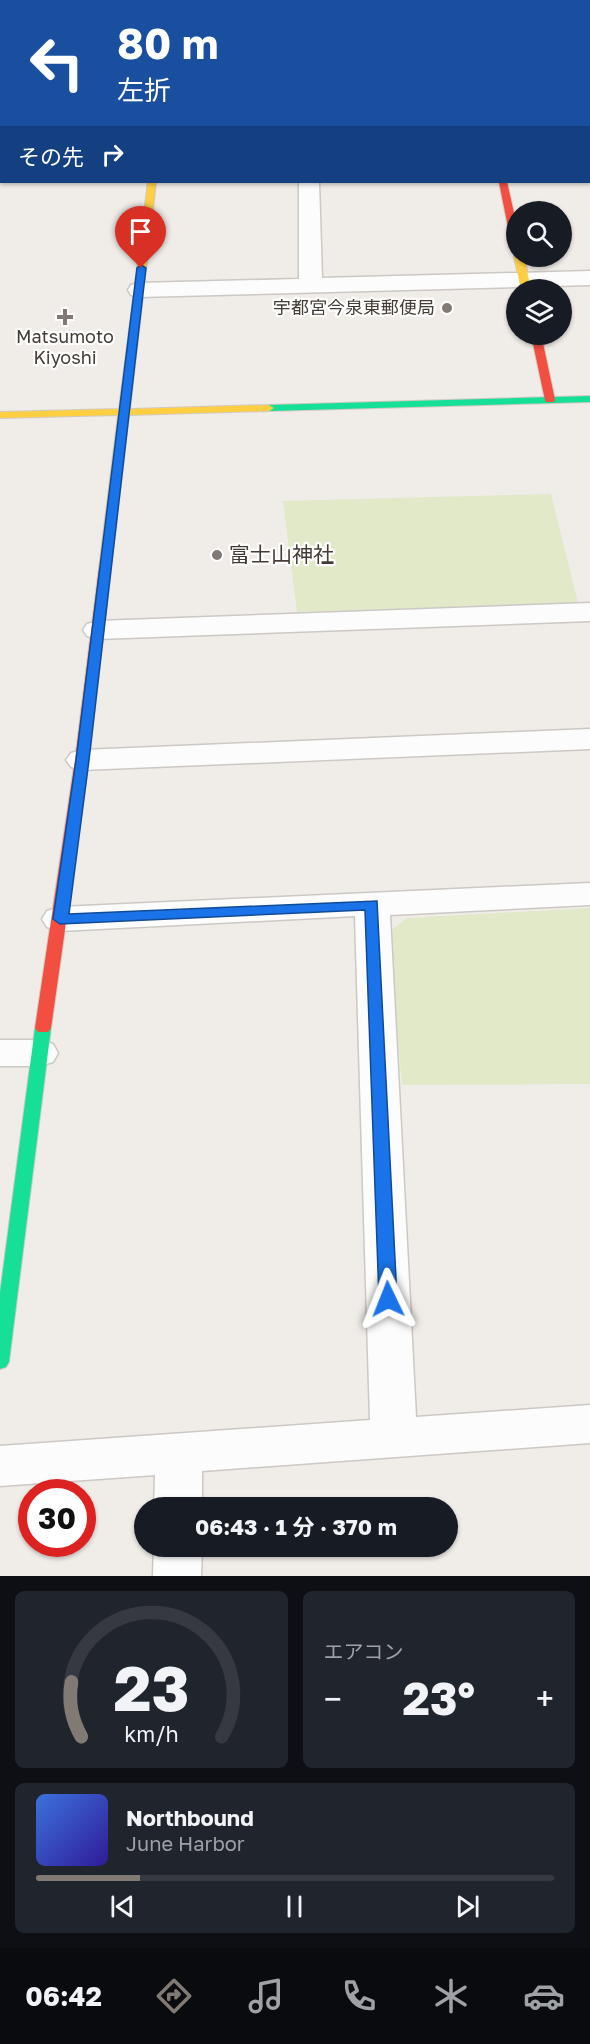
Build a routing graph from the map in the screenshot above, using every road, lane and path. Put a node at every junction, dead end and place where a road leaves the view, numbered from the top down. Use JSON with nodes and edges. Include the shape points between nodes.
{"nodes":[{"id":1,"x":152,"y":183,"type":"edge"},
{"id":2,"x":309,"y":183,"type":"edge"},
{"id":3,"x":503,"y":183,"type":"edge"},
{"id":4,"x":507,"y":201,"type":"edge"},
{"id":5,"x":590,"y":278,"type":"edge"},
{"id":6,"x":572,"y":280,"type":"edge"},
{"id":7,"x":506,"y":285,"type":"edge"},
{"id":8,"x":311,"y":286,"type":"junction"},
{"id":9,"x":139,"y":290,"type":"junction"},
{"id":10,"x":538,"y":345,"type":"edge"},
{"id":11,"x":590,"y":399,"type":"edge"},
{"id":12,"x":550,"y":400,"type":"junction"},
{"id":13,"x":123,"y":412,"type":"junction"},
{"id":14,"x":0,"y":415,"type":"edge"},
{"id":15,"x":590,"y":612,"type":"edge"},
{"id":16,"x":98,"y":630,"type":"junction"},
{"id":17,"x":590,"y":740,"type":"edge"},
{"id":18,"x":82,"y":760,"type":"junction"},
{"id":19,"x":590,"y":894,"type":"edge"},
{"id":20,"x":372,"y":905,"type":"junction"},
{"id":21,"x":60,"y":919,"type":"junction"},
{"id":22,"x":0,"y":1053,"type":"edge"},
{"id":23,"x":39,"y":1053,"type":"junction"},
{"id":24,"x":0,"y":1362,"type":"edge"},
{"id":25,"x":590,"y":1424,"type":"edge"},
{"id":26,"x":394,"y":1438,"type":"junction"},
{"id":27,"x":179,"y":1454,"type":"junction"},
{"id":28,"x":0,"y":1466,"type":"edge"},
{"id":29,"x":178,"y":1497,"type":"edge"},
{"id":30,"x":178,"y":1557,"type":"edge"},
{"id":31,"x":177,"y":1576,"type":"edge"}],
"edges":[{"from":1,"to":9,"type":"street"},
{"from":2,"to":8,"type":"street"},
{"from":3,"to":4,"type":"street"},
{"from":5,"to":6,"type":"street"},
{"from":7,"to":8,"type":"street"},
{"from":8,"to":9,"type":"street"},
{"from":9,"to":13,"type":"street"},
{"from":10,"to":12,"type":"street"},
{"from":11,"to":12,"type":"street"},
{"from":12,"to":13,"type":"street"},
{"from":13,"to":14,"type":"street"},
{"from":13,"to":16,"type":"street"},
{"from":15,"to":16,"type":"street"},
{"from":16,"to":18,"type":"street"},
{"from":17,"to":18,"type":"street"},
{"from":18,"to":21,"type":"street"},
{"from":19,"to":20,"type":"street"},
{"from":20,"to":21,"type":"street"},
{"from":20,"to":26,"type":"street"},
{"from":21,"to":23,"type":"street"},
{"from":22,"to":23,"type":"street"},
{"from":23,"to":24,"type":"street"},
{"from":25,"to":26,"type":"street"},
{"from":26,"to":27,"type":"street"},
{"from":27,"to":28,"type":"street"},
{"from":27,"to":29,"type":"street"},
{"from":30,"to":31,"type":"street"}]}
